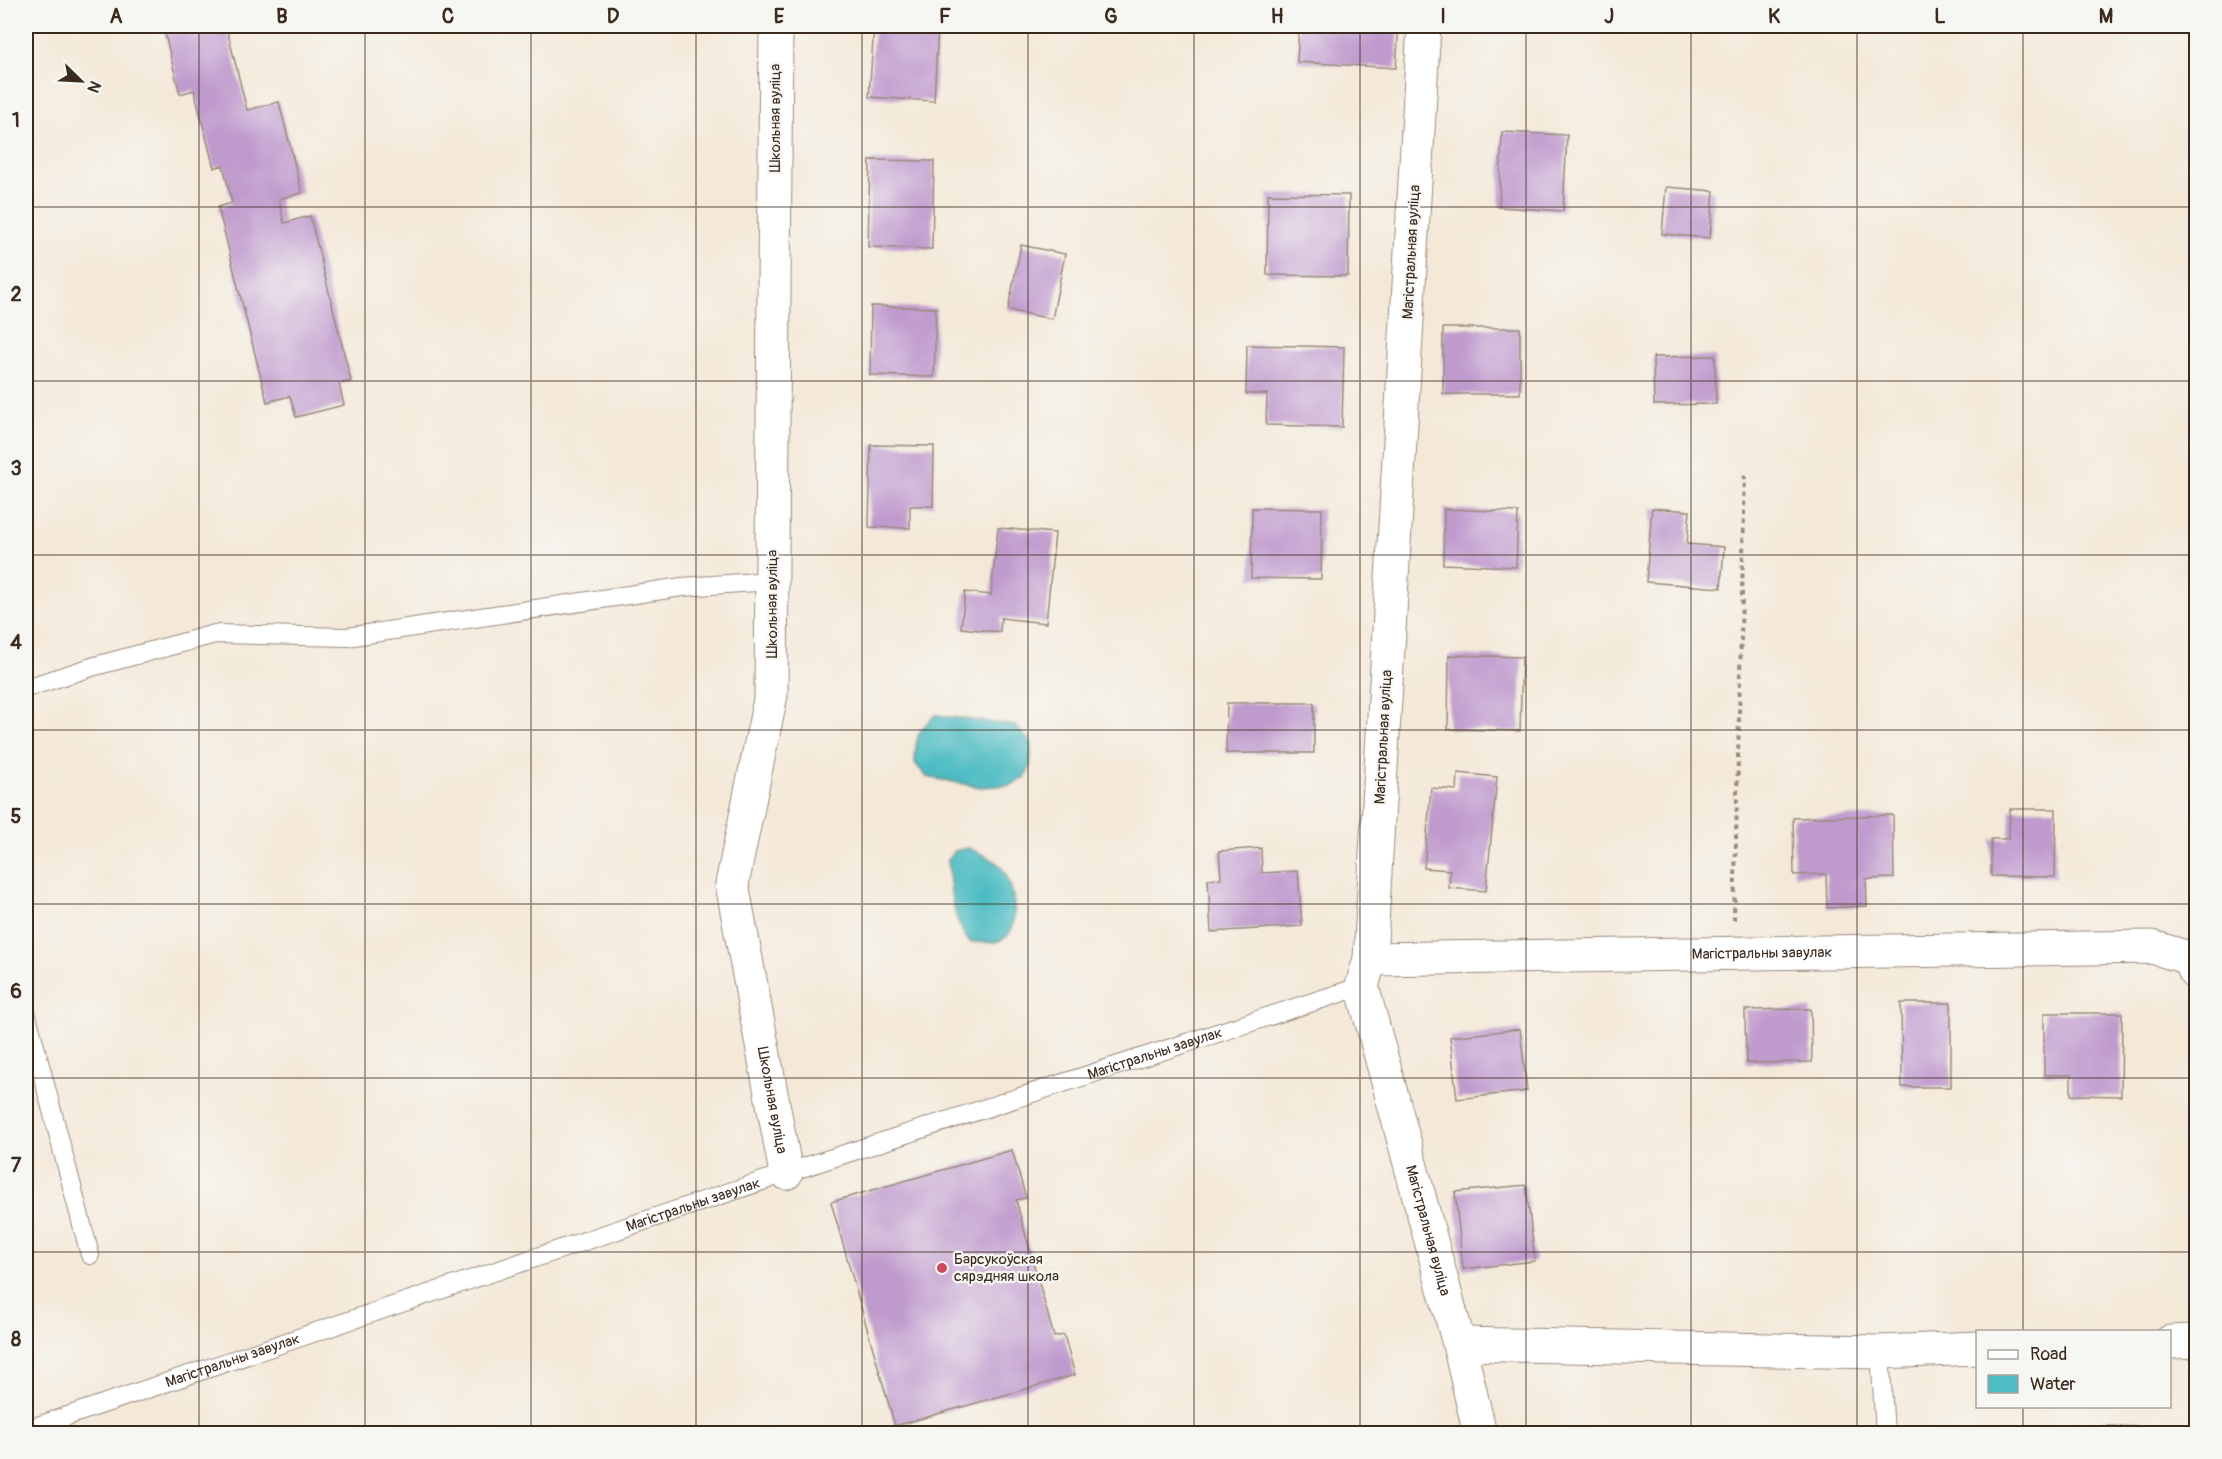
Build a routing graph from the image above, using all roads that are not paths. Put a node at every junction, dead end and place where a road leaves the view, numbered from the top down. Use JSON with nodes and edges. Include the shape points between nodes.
{"nodes":[{"id":1,"x":776,"y":26,"type":"edge"},
{"id":2,"x":1424,"y":26,"type":"edge"},
{"id":3,"x":772,"y":581,"type":"junction"},
{"id":4,"x":26,"y":688,"type":"edge"},
{"id":5,"x":1366,"y":972,"type":"junction"},
{"id":6,"x":2196,"y":974,"type":"edge"},
{"id":7,"x":26,"y":1012,"type":"edge"},
{"id":8,"x":786,"y":1173,"type":"junction"},
{"id":9,"x":90,"y":1255,"type":"dead end"},
{"id":10,"x":2196,"y":1341,"type":"edge"},
{"id":11,"x":2171,"y":1342,"type":"edge"},
{"id":12,"x":1459,"y":1344,"type":"junction"},
{"id":13,"x":1976,"y":1348,"type":"edge"},
{"id":14,"x":1880,"y":1352,"type":"junction"},
{"id":15,"x":26,"y":1430,"type":"edge"},
{"id":16,"x":1480,"y":1434,"type":"edge"},
{"id":17,"x":1885,"y":1434,"type":"edge"}],
"edges":[{"from":1,"to":3,"type":"street","name":"Школьная вуліца"},
{"from":2,"to":5,"type":"street","name":"Магістральная вуліца"},
{"from":3,"to":4,"type":"lane","via":[[682,587],[347,637],[215,634]]},
{"from":3,"to":8,"type":"street","name":"Школьная вуліца","via":[[771,695],[732,884]]},
{"from":5,"to":6,"type":"street","name":"Магістральны завулак","via":[[1733,953],[2152,947],[2189,958]]},
{"from":5,"to":8,"type":"lane","name":"Магістральны завулак"},
{"from":5,"to":12,"type":"street","name":"Магістральная вуліца"},
{"from":7,"to":9,"type":"lane"},
{"from":8,"to":15,"type":"lane","name":"Магістральны завулак"},
{"from":10,"to":11,"type":"street"},
{"from":12,"to":14,"type":"street"},
{"from":12,"to":16,"type":"street","name":"Магістральная вуліца"},
{"from":13,"to":14,"type":"street"},
{"from":14,"to":17,"type":"lane"}]}
